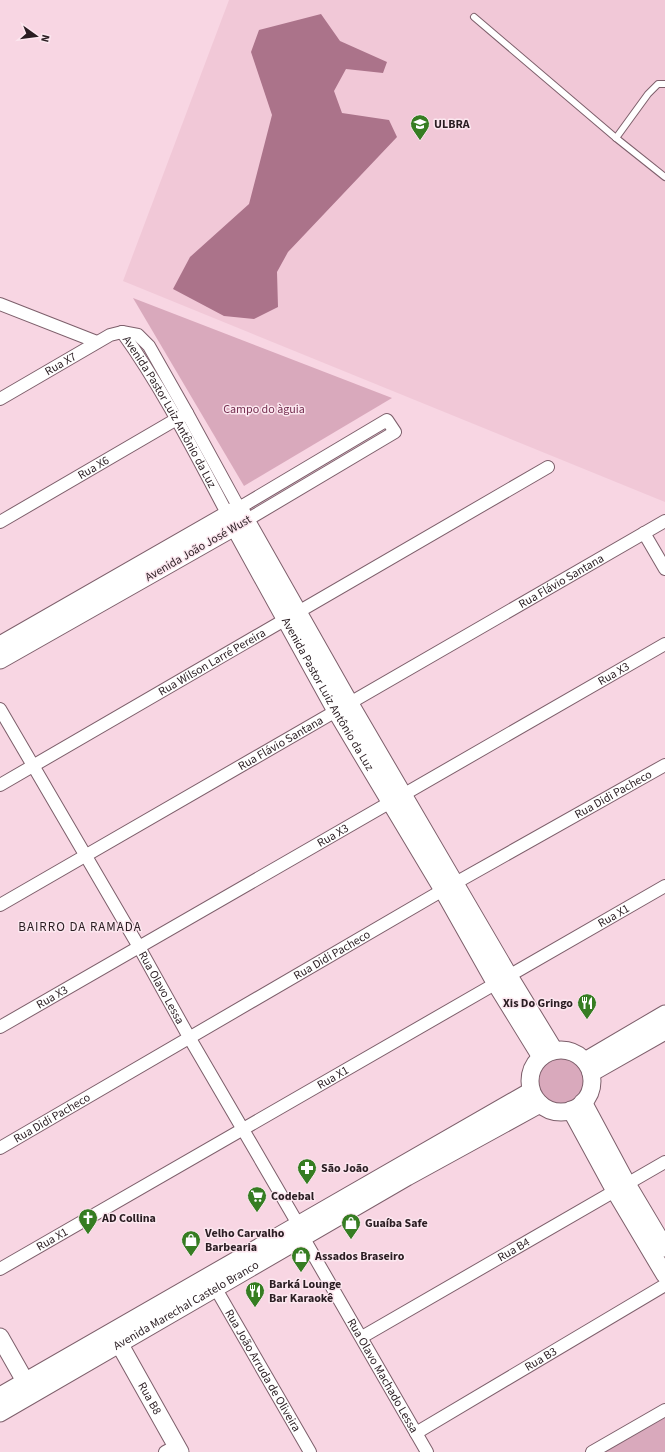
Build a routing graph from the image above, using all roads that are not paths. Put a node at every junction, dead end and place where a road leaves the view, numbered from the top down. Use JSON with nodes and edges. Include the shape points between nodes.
{"nodes":[{"id":1,"x":474,"y":17,"type":"dead end"},
{"id":2,"x":665,"y":84,"type":"edge"},
{"id":3,"x":616,"y":138,"type":"junction"},
{"id":4,"x":665,"y":177,"type":"edge"},
{"id":5,"x":0,"y":304,"type":"edge"},
{"id":6,"x":122,"y":332,"type":"junction"},
{"id":7,"x":97,"y":342,"type":"junction"},
{"id":8,"x":0,"y":399,"type":"edge"},
{"id":9,"x":187,"y":413,"type":"junction"},
{"id":10,"x":176,"y":419,"type":"junction"},
{"id":11,"x":548,"y":467,"type":"dead end"},
{"id":12,"x":238,"y":517,"type":"junction"},
{"id":13,"x":665,"y":520,"type":"edge"},
{"id":14,"x":0,"y":522,"type":"edge"},
{"id":15,"x":644,"y":533,"type":"junction"},
{"id":16,"x":665,"y":570,"type":"edge"},
{"id":17,"x":293,"y":616,"type":"junction"},
{"id":18,"x":665,"y":644,"type":"edge"},
{"id":19,"x":0,"y":646,"type":"edge"},
{"id":20,"x":0,"y":660,"type":"edge"},
{"id":21,"x":343,"y":707,"type":"junction"},
{"id":22,"x":0,"y":709,"type":"edge"},
{"id":23,"x":665,"y":765,"type":"edge"},
{"id":24,"x":33,"y":766,"type":"junction"},
{"id":25,"x":0,"y":785,"type":"edge"},
{"id":26,"x":397,"y":798,"type":"junction"},
{"id":27,"x":85,"y":856,"type":"junction"},
{"id":28,"x":665,"y":886,"type":"edge"},
{"id":29,"x":449,"y":887,"type":"junction"},
{"id":30,"x":0,"y":905,"type":"edge"},
{"id":31,"x":139,"y":947,"type":"junction"},
{"id":32,"x":502,"y":980,"type":"junction"},
{"id":33,"x":665,"y":1014,"type":"edge"},
{"id":34,"x":0,"y":1027,"type":"edge"},
{"id":35,"x":665,"y":1032,"type":"edge"},
{"id":36,"x":189,"y":1037,"type":"junction"},
{"id":37,"x":547,"y":1054,"type":"junction"},
{"id":38,"x":588,"y":1067,"type":"junction"},
{"id":39,"x":536,"y":1097,"type":"junction"},
{"id":40,"x":577,"y":1106,"type":"junction"},
{"id":41,"x":242,"y":1130,"type":"junction"},
{"id":42,"x":0,"y":1148,"type":"edge"},
{"id":43,"x":665,"y":1162,"type":"edge"},
{"id":44,"x":621,"y":1187,"type":"junction"},
{"id":45,"x":300,"y":1231,"type":"junction"},
{"id":46,"x":665,"y":1248,"type":"edge"},
{"id":47,"x":0,"y":1269,"type":"edge"},
{"id":48,"x":665,"y":1275,"type":"edge"},
{"id":49,"x":665,"y":1285,"type":"edge"},
{"id":50,"x":216,"y":1289,"type":"junction"},
{"id":51,"x":0,"y":1337,"type":"edge"},
{"id":52,"x":362,"y":1337,"type":"junction"},
{"id":53,"x":120,"y":1345,"type":"junction"},
{"id":54,"x":26,"y":1381,"type":"junction"},
{"id":55,"x":0,"y":1396,"type":"edge"},
{"id":56,"x":665,"y":1410,"type":"edge"},
{"id":57,"x":0,"y":1413,"type":"edge"},
{"id":58,"x":416,"y":1433,"type":"junction"},
{"id":59,"x":174,"y":1450,"type":"edge"},
{"id":60,"x":310,"y":1452,"type":"edge"},
{"id":61,"x":427,"y":1452,"type":"edge"},
{"id":62,"x":592,"y":1452,"type":"edge"}],
"edges":[{"from":1,"to":3,"type":"lane"},
{"from":2,"to":3,"type":"lane","via":[[658,84],[648,94]]},
{"from":3,"to":4,"type":"lane"},
{"from":5,"to":7,"type":"street"},
{"from":6,"to":7,"type":"street","name":"Rua X7"},
{"from":6,"to":9,"type":"street","name":"Avenida Pastor Luiz Antônio da Luz","via":[[138,335],[149,346]]},
{"from":6,"to":10,"type":"street","name":"Avenida Pastor Luiz Antônio da Luz"},
{"from":7,"to":8,"type":"street","name":"Rua X7"},
{"from":9,"to":10,"type":"street","name":"Rua X6"},
{"from":9,"to":12,"type":"street","name":"Avenida Pastor Luiz Antônio da Luz"},
{"from":10,"to":12,"type":"street","name":"Avenida Pastor Luiz Antônio da Luz"},
{"from":10,"to":14,"type":"street","name":"Rua X6"},
{"from":11,"to":17,"type":"street","name":"Rua Wilson Larré Pereira"},
{"from":12,"to":12,"type":"street","name":"Avenida João José Wust","via":[[395,432],[387,420]]},
{"from":12,"to":17,"type":"street","name":"Avenida Pastor Luiz Antônio da Luz"},
{"from":12,"to":19,"type":"street","name":"Avenida João José Wust"},
{"from":12,"to":20,"type":"street","name":"Avenida João José Wust"},
{"from":13,"to":15,"type":"street","name":"Rua Flávio Santana"},
{"from":15,"to":16,"type":"street"},
{"from":15,"to":21,"type":"street","name":"Rua Flávio Santana"},
{"from":17,"to":21,"type":"street","name":"Avenida Pastor Luiz Antônio da Luz"},
{"from":17,"to":24,"type":"street","name":"Rua Wilson Larré Pereira"},
{"from":18,"to":26,"type":"street","name":"Rua X3"},
{"from":21,"to":26,"type":"street","name":"Avenida Pastor Luiz Antônio da Luz"},
{"from":21,"to":27,"type":"street","name":"Rua Flávio Santana"},
{"from":22,"to":24,"type":"street","name":"Rua Olavo Lessa"},
{"from":23,"to":29,"type":"street","name":"Rua Didi Pacheco"},
{"from":24,"to":25,"type":"street","name":"Rua Wilson Larré Pereira"},
{"from":24,"to":27,"type":"street","name":"Rua Olavo Lessa"},
{"from":26,"to":29,"type":"street","name":"Avenida Pastor Luiz Antônio da Luz"},
{"from":26,"to":31,"type":"street","name":"Rua X3"},
{"from":27,"to":30,"type":"street","name":"Rua Flávio Santana"},
{"from":27,"to":31,"type":"street","name":"Rua Olavo Lessa"},
{"from":28,"to":32,"type":"street","name":"Rua X1"},
{"from":29,"to":32,"type":"street","name":"Avenida Pastor Luiz Antônio da Luz"},
{"from":29,"to":36,"type":"street","name":"Rua Didi Pacheco"},
{"from":31,"to":34,"type":"street","name":"Rua X3"},
{"from":31,"to":36,"type":"street","name":"Rua Olavo Lessa"},
{"from":32,"to":37,"type":"street","name":"Avenida Pastor Luiz Antônio da Luz"},
{"from":32,"to":41,"type":"street","name":"Rua X1"},
{"from":33,"to":38,"type":"street"},
{"from":35,"to":38,"type":"street"},
{"from":36,"to":41,"type":"street","name":"Rua Olavo Lessa"},
{"from":36,"to":42,"type":"street","name":"Rua Didi Pacheco"},
{"from":37,"to":38,"type":"street","via":[[563,1049],[571,1051],[579,1055]]},
{"from":37,"to":39,"type":"street","via":[[534,1064],[531,1072],[530,1082]]},
{"from":38,"to":40,"type":"street","via":[[592,1084],[589,1094]]},
{"from":39,"to":40,"type":"street","via":[[547,1109],[555,1111],[563,1112]]},
{"from":39,"to":45,"type":"street","name":"Avenida Marechal Castelo Branco"},
{"from":40,"to":44,"type":"street"},
{"from":41,"to":45,"type":"street","name":"Rua Olavo Lessa"},
{"from":41,"to":47,"type":"street","name":"Rua X1"},
{"from":43,"to":44,"type":"street","name":"Rua B4"},
{"from":44,"to":46,"type":"street"},
{"from":44,"to":48,"type":"street"},
{"from":44,"to":52,"type":"street","name":"Rua B4"},
{"from":45,"to":50,"type":"street","name":"Avenida Marechal Castelo Branco"},
{"from":45,"to":52,"type":"street","name":"Rua Olavo Machado Lessa"},
{"from":45,"to":54,"type":"street","name":"Avenida Marechal Castelo Branco"},
{"from":49,"to":58,"type":"street","name":"Rua B3"},
{"from":50,"to":53,"type":"street","name":"Avenida Marechal Castelo Branco"},
{"from":50,"to":60,"type":"street","name":"Rua João Arruda de Oliveira"},
{"from":51,"to":54,"type":"street"},
{"from":52,"to":58,"type":"street","name":"Rua Olavo Machado Lessa"},
{"from":53,"to":57,"type":"street","name":"Avenida Marechal Castelo Branco"},
{"from":53,"to":59,"type":"street","name":"Rua B8"},
{"from":54,"to":55,"type":"street","name":"Avenida Marechal Castelo Branco"},
{"from":56,"to":62,"type":"street"},
{"from":58,"to":61,"type":"street","name":"Rua Olavo Machado Lessa"}]}
